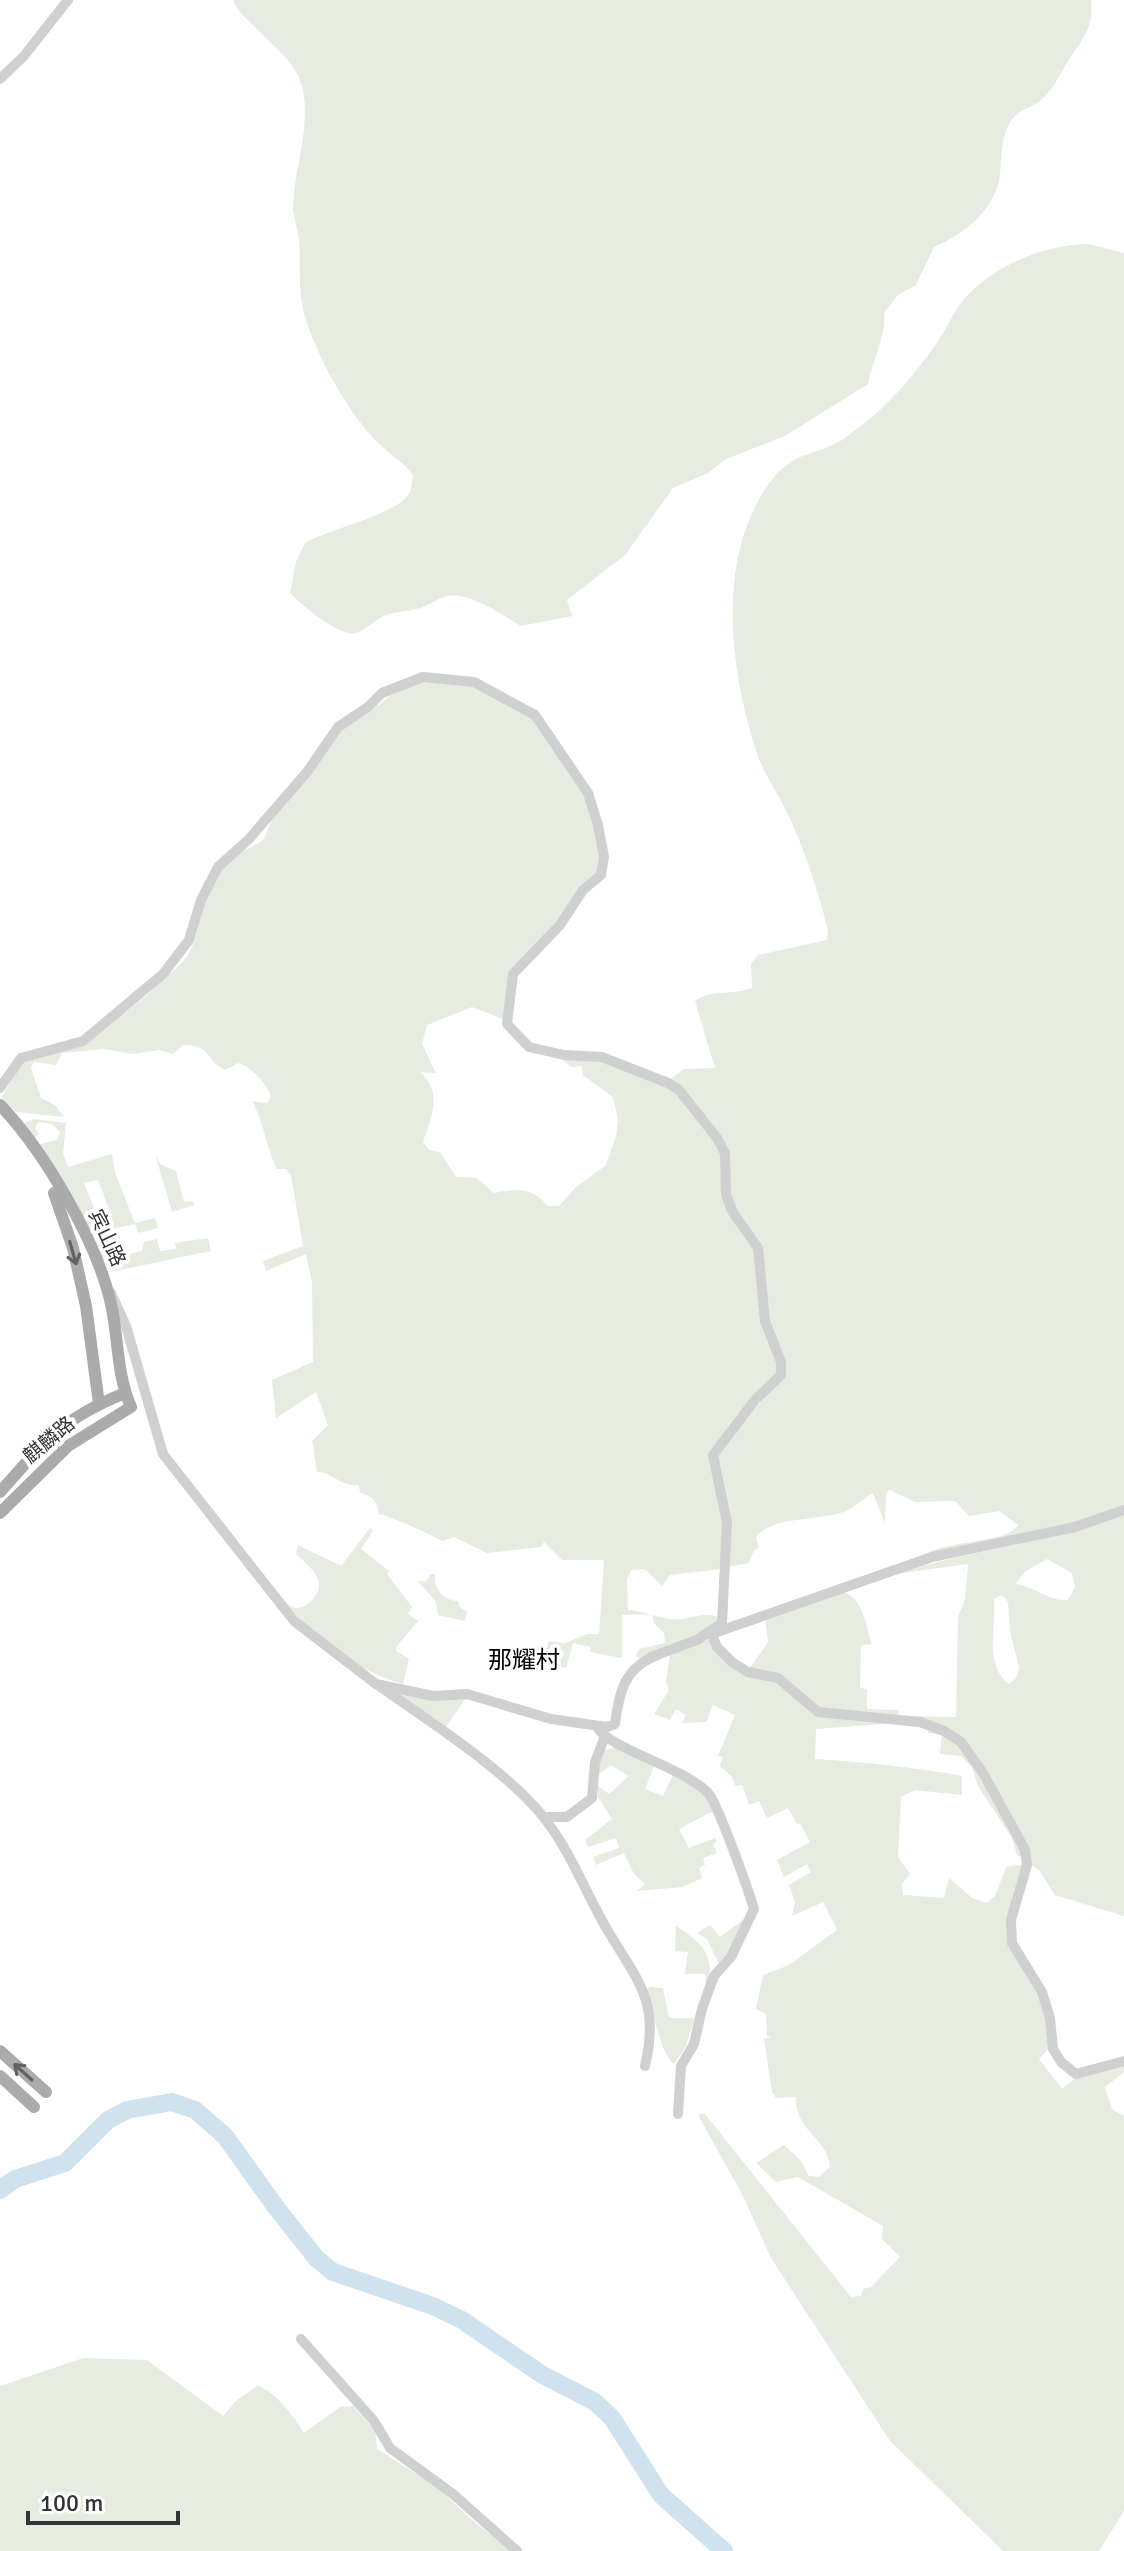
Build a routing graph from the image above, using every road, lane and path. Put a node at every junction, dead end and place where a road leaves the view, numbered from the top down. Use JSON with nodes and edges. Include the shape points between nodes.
{"nodes":[{"id":1,"x":68,"y":0,"type":"edge"},
{"id":2,"x":0,"y":79,"type":"edge"},
{"id":3,"x":0,"y":1088,"type":"edge"},
{"id":4,"x":0,"y":1108,"type":"edge"},
{"id":5,"x":106,"y":1287,"type":"junction"},
{"id":6,"x":125,"y":1393,"type":"junction"},
{"id":7,"x":99,"y":1404,"type":"junction"},
{"id":8,"x":131,"y":1407,"type":"joint"},
{"id":9,"x":0,"y":1492,"type":"edge"},
{"id":10,"x":1124,"y":1510,"type":"edge"},
{"id":11,"x":0,"y":1513,"type":"edge"},
{"id":12,"x":712,"y":1635,"type":"junction"},
{"id":13,"x":651,"y":1657,"type":"junction"},
{"id":14,"x":376,"y":1684,"type":"junction"},
{"id":15,"x":597,"y":1727,"type":"junction"},
{"id":16,"x":604,"y":1739,"type":"junction"},
{"id":17,"x":544,"y":1817,"type":"junction"},
{"id":18,"x":0,"y":2051,"type":"edge"},
{"id":19,"x":1124,"y":2061,"type":"edge"},
{"id":20,"x":645,"y":2066,"type":"dead end"},
{"id":21,"x":0,"y":2076,"type":"edge"},
{"id":22,"x":46,"y":2092,"type":"dead end"},
{"id":23,"x":34,"y":2107,"type":"dead end"},
{"id":24,"x":678,"y":2114,"type":"dead end"},
{"id":25,"x":301,"y":2339,"type":"dead end"},
{"id":26,"x":517,"y":2551,"type":"edge"}],
"edges":[{"from":1,"to":2,"type":"street"},
{"from":3,"to":13,"type":"street","via":[[21,1058],[83,1041],[163,974],[189,940],[201,900],[223,860],[249,839],[307,772],[338,727],[382,693],[423,677],[453,677],[474,682],[535,715],[588,793],[604,862],[601,875],[513,974],[507,1024],[529,1047],[602,1057],[679,1090],[725,1153],[726,1194],[758,1248],[767,1334],[781,1362],[781,1375],[713,1455],[727,1523],[722,1623],[697,1640]]},
{"from":4,"to":5,"type":"main road","name":"宾山路","via":[[33,1145],[73,1212]]},
{"from":4,"to":7,"type":"main road","name":"宾山路","one_way":true,"via":[[59,1204],[86,1306]]},
{"from":5,"to":6,"type":"main road","name":"宾山路"},
{"from":5,"to":14,"type":"street","via":[[126,1326],[155,1437],[173,1471],[294,1621]]},
{"from":6,"to":7,"type":"main road","name":"麒麟路"},
{"from":6,"to":8,"type":"main road","name":"宾山路"},
{"from":7,"to":9,"type":"main road","name":"麒麟路","via":[[51,1434]]},
{"from":8,"to":11,"type":"main road","name":"麒麟路","via":[[68,1446]]},
{"from":10,"to":12,"type":"street","via":[[1075,1527],[932,1557]]},
{"from":12,"to":13,"type":"street"},
{"from":12,"to":19,"type":"street","via":[[733,1663],[778,1678],[818,1712],[920,1722],[961,1742],[1025,1850],[1027,1865],[1011,1920],[1012,1943],[1042,1992],[1053,2049],[1076,2074]]},
{"from":13,"to":15,"type":"street","via":[[621,1687],[615,1724]]},
{"from":14,"to":15,"type":"street","via":[[433,1696],[467,1694]]},
{"from":14,"to":17,"type":"street","via":[[522,1794]]},
{"from":15,"to":16,"type":"street"},
{"from":16,"to":17,"type":"street","via":[[595,1762],[592,1798],[567,1817]]},
{"from":16,"to":24,"type":"street","via":[[641,1752],[708,1793],[754,1909],[731,1957],[714,1976],[694,2044],[681,2066]]},
{"from":17,"to":20,"type":"street","via":[[648,2003],[652,2030]]},
{"from":22,"to":18,"type":"main road","one_way":true},
{"from":21,"to":23,"type":"main road"},
{"from":25,"to":26,"type":"street","via":[[374,2421],[390,2448]]}]}
